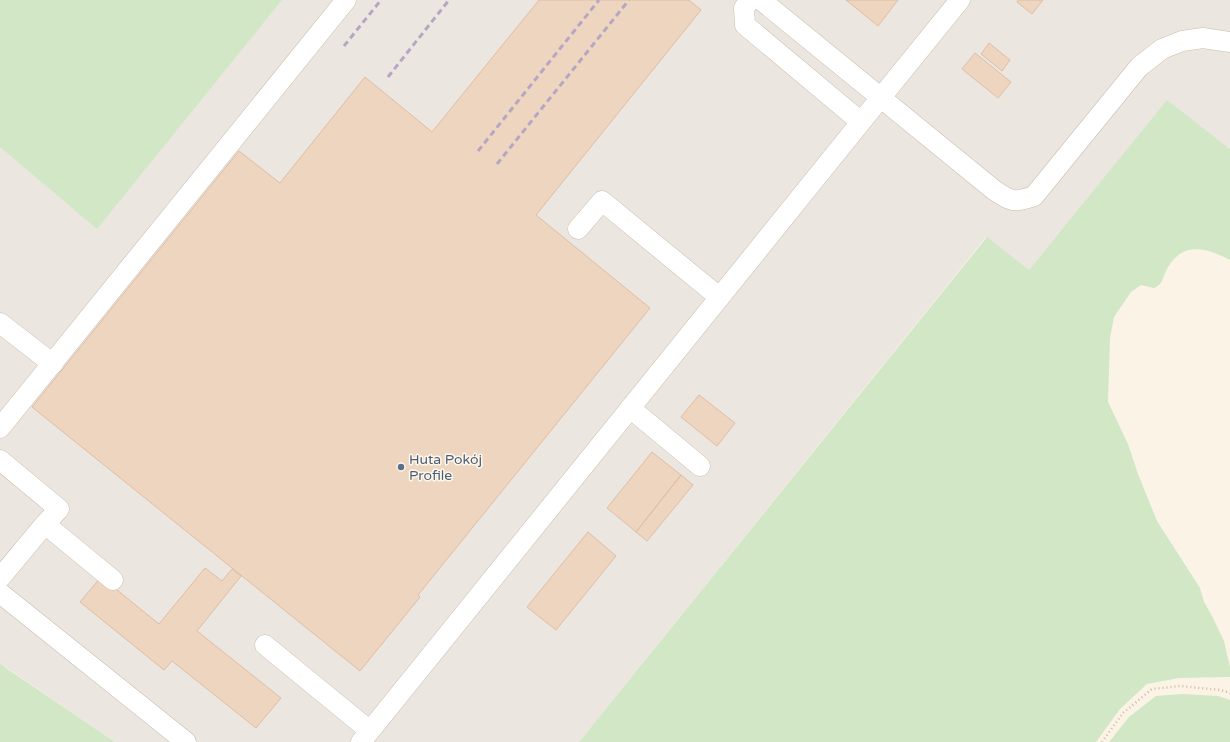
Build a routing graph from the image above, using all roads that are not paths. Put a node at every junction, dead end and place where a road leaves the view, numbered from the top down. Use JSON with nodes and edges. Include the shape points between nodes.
{"nodes":[{"id":1,"x":346,"y":0,"type":"edge"},
{"id":2,"x":960,"y":0,"type":"edge"},
{"id":3,"x":747,"y":2,"type":"edge"},
{"id":4,"x":1230,"y":42,"type":"edge"},
{"id":5,"x":880,"y":98,"type":"junction"},
{"id":6,"x":861,"y":122,"type":"junction"},
{"id":7,"x":578,"y":229,"type":"dead end"},
{"id":8,"x":719,"y":297,"type":"junction"},
{"id":9,"x":0,"y":323,"type":"edge"},
{"id":10,"x":52,"y":364,"type":"junction"},
{"id":11,"x":630,"y":408,"type":"junction"},
{"id":12,"x":0,"y":428,"type":"edge"},
{"id":13,"x":0,"y":460,"type":"edge"},
{"id":14,"x":700,"y":466,"type":"dead end"},
{"id":15,"x":45,"y":524,"type":"junction"},
{"id":16,"x":0,"y":578,"type":"edge"},
{"id":17,"x":112,"y":580,"type":"dead end"},
{"id":18,"x":0,"y":593,"type":"edge"},
{"id":19,"x":265,"y":645,"type":"dead end"},
{"id":20,"x":366,"y":737,"type":"edge"},
{"id":21,"x":186,"y":742,"type":"edge"}],
"edges":[{"from":1,"to":10,"type":"lane"},
{"from":2,"to":5,"type":"lane"},
{"from":3,"to":5,"type":"lane"},
{"from":3,"to":6,"type":"lane","via":[[745,25]]},
{"from":4,"to":5,"type":"lane","via":[[1203,38],[1182,41],[1162,49],[1139,67],[1034,196],[1021,200],[1009,200],[994,190]]},
{"from":5,"to":6,"type":"lane"},
{"from":6,"to":8,"type":"lane"},
{"from":7,"to":8,"type":"lane","via":[[602,201]]},
{"from":8,"to":11,"type":"lane"},
{"from":9,"to":10,"type":"lane"},
{"from":10,"to":12,"type":"lane"},
{"from":11,"to":14,"type":"lane"},
{"from":11,"to":20,"type":"lane"},
{"from":13,"to":15,"type":"lane","via":[[59,509]]},
{"from":15,"to":16,"type":"lane"},
{"from":15,"to":17,"type":"lane"},
{"from":18,"to":21,"type":"lane"},
{"from":19,"to":20,"type":"lane"}]}
